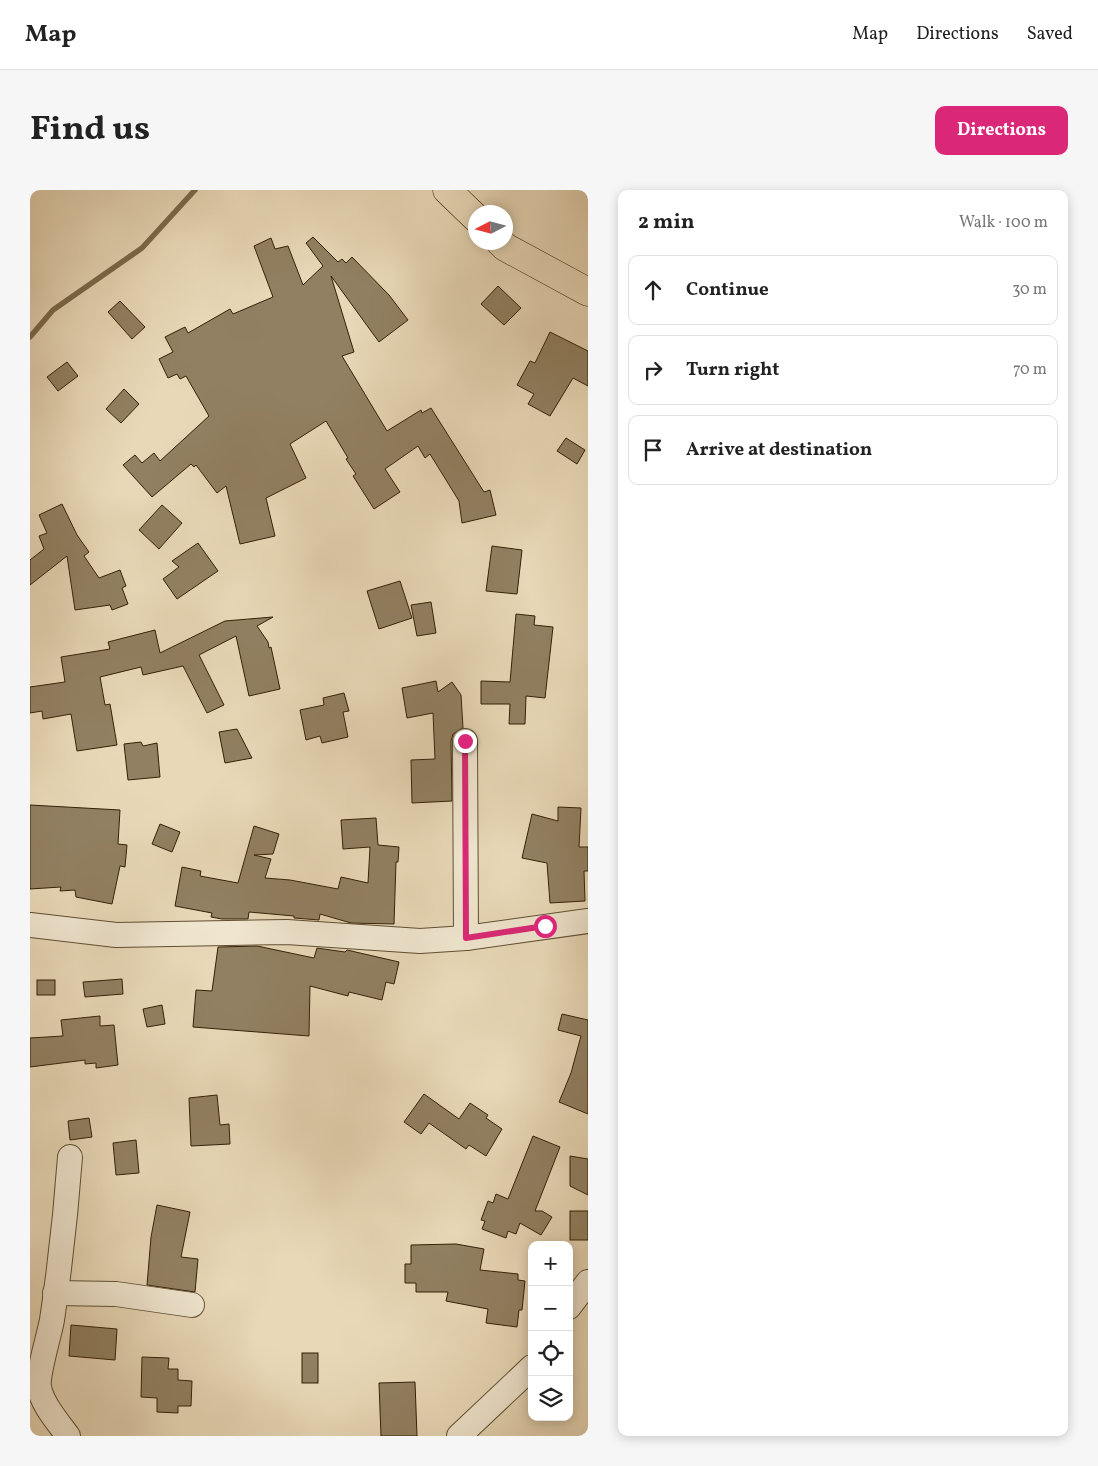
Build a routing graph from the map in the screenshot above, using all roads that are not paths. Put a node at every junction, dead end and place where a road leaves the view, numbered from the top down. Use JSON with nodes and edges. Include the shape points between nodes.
{"nodes":[{"id":1,"x":447,"y":190,"type":"edge"},
{"id":2,"x":468,"y":210,"type":"edge"},
{"id":3,"x":510,"y":250,"type":"edge"},
{"id":4,"x":588,"y":292,"type":"edge"},
{"id":5,"x":465,"y":741,"type":"dead end"},
{"id":6,"x":588,"y":921,"type":"edge"},
{"id":7,"x":30,"y":925,"type":"edge"},
{"id":8,"x":466,"y":938,"type":"junction"},
{"id":9,"x":70,"y":1157,"type":"dead end"},
{"id":10,"x":588,"y":1282,"type":"edge"},
{"id":11,"x":55,"y":1293,"type":"junction"},
{"id":12,"x":573,"y":1302,"type":"edge"},
{"id":13,"x":192,"y":1305,"type":"dead end"},
{"id":14,"x":528,"y":1371,"type":"edge"},
{"id":15,"x":68,"y":1436,"type":"edge"},
{"id":16,"x":459,"y":1436,"type":"edge"}],
"edges":[{"from":1,"to":2,"type":"main road"},
{"from":3,"to":4,"type":"main road"},
{"from":5,"to":8,"type":"street"},
{"from":6,"to":8,"type":"street"},
{"from":7,"to":8,"type":"street","via":[[116,935],[287,932],[396,940]]},
{"from":9,"to":11,"type":"street"},
{"from":10,"to":12,"type":"street"},
{"from":11,"to":13,"type":"street","via":[[116,1294]]},
{"from":11,"to":15,"type":"street","via":[[49,1336],[38,1378],[39,1389]]},
{"from":14,"to":16,"type":"street"}]}
